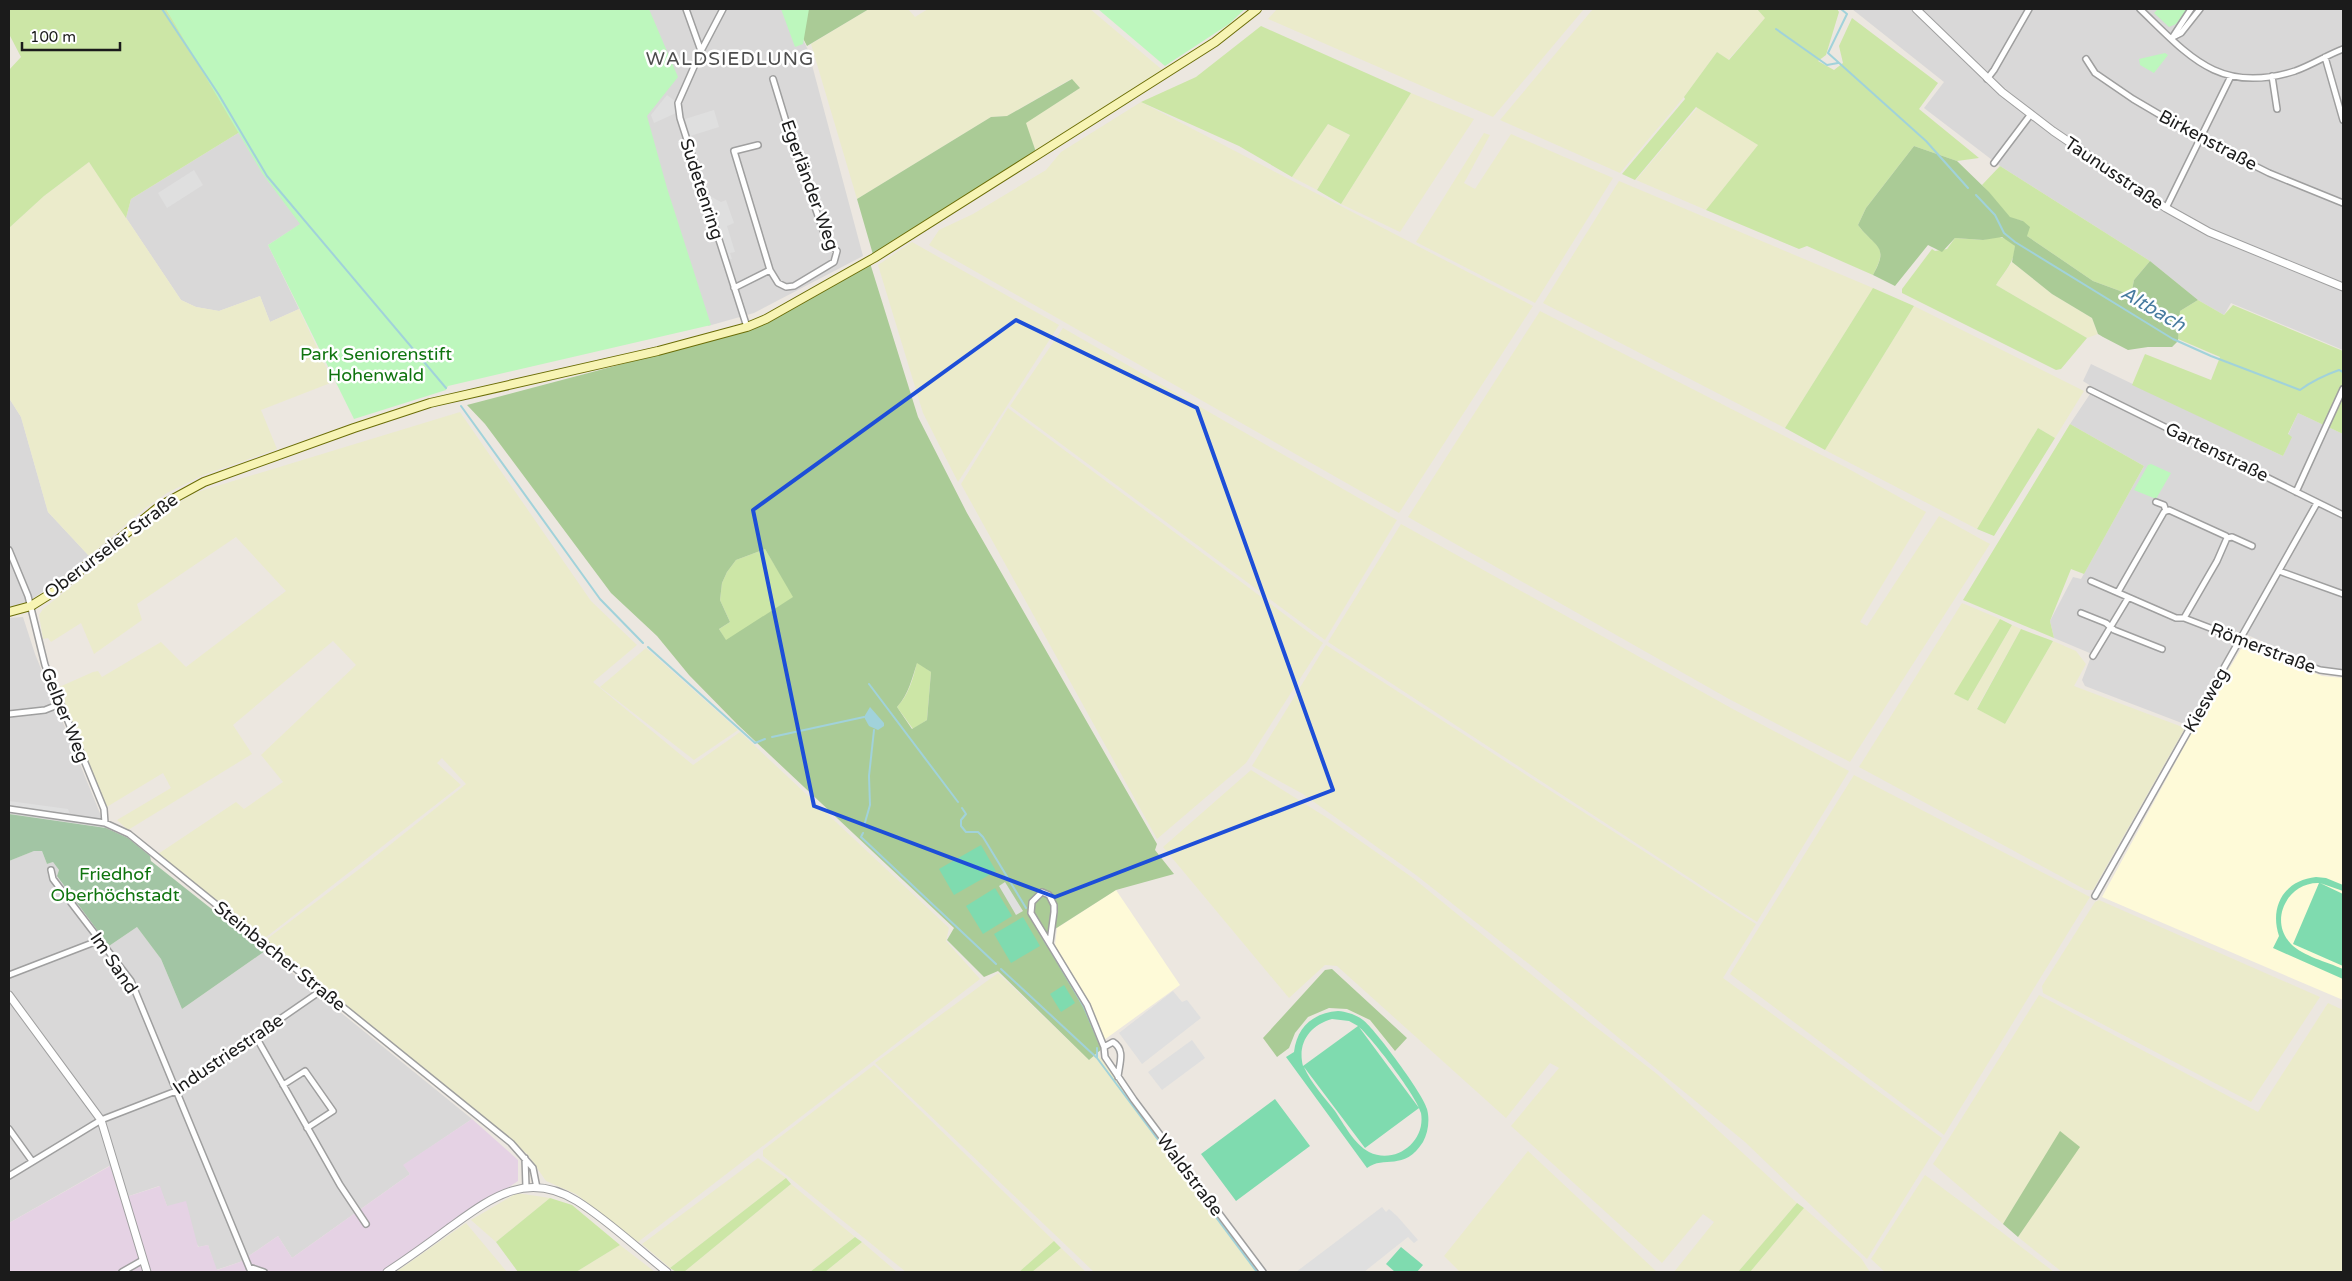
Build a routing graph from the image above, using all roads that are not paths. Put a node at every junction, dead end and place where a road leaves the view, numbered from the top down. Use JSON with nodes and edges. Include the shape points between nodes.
{"nodes":[{"id":1,"x":686,"y":9,"type":"edge"},
{"id":2,"x":724,"y":9,"type":"edge"},
{"id":3,"x":1256,"y":9,"type":"edge"},
{"id":4,"x":1916,"y":9,"type":"edge"},
{"id":5,"x":2030,"y":9,"type":"edge"},
{"id":6,"x":2140,"y":9,"type":"edge"},
{"id":7,"x":2191,"y":9,"type":"edge"},
{"id":8,"x":2200,"y":9,"type":"edge"},
{"id":9,"x":2171,"y":38,"type":"junction"},
{"id":10,"x":2343,"y":49,"type":"edge"},
{"id":11,"x":701,"y":51,"type":"junction"},
{"id":12,"x":2325,"y":57,"type":"junction"},
{"id":13,"x":2086,"y":59,"type":"dead end"},
{"id":14,"x":2231,"y":76,"type":"junction"},
{"id":15,"x":2272,"y":76,"type":"junction"},
{"id":16,"x":774,"y":79,"type":"dead end"},
{"id":17,"x":1987,"y":79,"type":"junction"},
{"id":18,"x":2277,"y":110,"type":"dead end"},
{"id":19,"x":2031,"y":114,"type":"junction"},
{"id":20,"x":2343,"y":120,"type":"edge"},
{"id":21,"x":2201,"y":139,"type":"junction"},
{"id":22,"x":758,"y":145,"type":"dead end"},
{"id":23,"x":1994,"y":163,"type":"dead end"},
{"id":24,"x":2343,"y":203,"type":"edge"},
{"id":25,"x":2166,"y":208,"type":"junction"},
{"id":26,"x":770,"y":270,"type":"junction"},
{"id":27,"x":2343,"y":287,"type":"edge"},
{"id":28,"x":734,"y":288,"type":"junction"},
{"id":29,"x":747,"y":327,"type":"junction"},
{"id":30,"x":2343,"y":389,"type":"edge"},
{"id":31,"x":2090,"y":390,"type":"dead end"},
{"id":32,"x":2296,"y":492,"type":"junction"},
{"id":33,"x":2156,"y":502,"type":"dead end"},
{"id":34,"x":2318,"y":503,"type":"junction"},
{"id":35,"x":2166,"y":510,"type":"junction"},
{"id":36,"x":2343,"y":515,"type":"edge"},
{"id":37,"x":2227,"y":538,"type":"junction"},
{"id":38,"x":2252,"y":546,"type":"dead end"},
{"id":39,"x":9,"y":550,"type":"edge"},
{"id":40,"x":2279,"y":571,"type":"junction"},
{"id":41,"x":2091,"y":581,"type":"dead end"},
{"id":42,"x":2118,"y":592,"type":"junction"},
{"id":43,"x":2343,"y":594,"type":"edge"},
{"id":44,"x":2128,"y":598,"type":"junction"},
{"id":45,"x":30,"y":606,"type":"junction"},
{"id":46,"x":9,"y":612,"type":"edge"},
{"id":47,"x":2081,"y":613,"type":"dead end"},
{"id":48,"x":2184,"y":618,"type":"junction"},
{"id":49,"x":2110,"y":627,"type":"junction"},
{"id":50,"x":2240,"y":640,"type":"junction"},
{"id":51,"x":2162,"y":649,"type":"dead end"},
{"id":52,"x":2093,"y":656,"type":"dead end"},
{"id":53,"x":2343,"y":673,"type":"edge"},
{"id":54,"x":60,"y":704,"type":"junction"},
{"id":55,"x":9,"y":714,"type":"edge"},
{"id":56,"x":9,"y":809,"type":"edge"},
{"id":57,"x":105,"y":822,"type":"junction"},
{"id":58,"x":51,"y":870,"type":"dead end"},
{"id":59,"x":2094,"y":896,"type":"dead end"},
{"id":60,"x":100,"y":940,"type":"junction"},
{"id":61,"x":1050,"y":942,"type":"junction"},
{"id":62,"x":9,"y":975,"type":"edge"},
{"id":63,"x":322,"y":990,"type":"junction"},
{"id":64,"x":9,"y":995,"type":"edge"},
{"id":65,"x":256,"y":1036,"type":"junction"},
{"id":66,"x":1104,"y":1047,"type":"junction"},
{"id":67,"x":1118,"y":1077,"type":"junction"},
{"id":68,"x":283,"y":1085,"type":"junction"},
{"id":69,"x":176,"y":1091,"type":"junction"},
{"id":70,"x":101,"y":1120,"type":"junction"},
{"id":71,"x":307,"y":1128,"type":"junction"},
{"id":72,"x":9,"y":1129,"type":"edge"},
{"id":73,"x":525,"y":1158,"type":"junction"},
{"id":74,"x":32,"y":1161,"type":"junction"},
{"id":75,"x":9,"y":1176,"type":"edge"},
{"id":76,"x":526,"y":1187,"type":"junction"},
{"id":77,"x":537,"y":1188,"type":"junction"},
{"id":78,"x":366,"y":1224,"type":"dead end"},
{"id":79,"x":143,"y":1260,"type":"junction"},
{"id":80,"x":250,"y":1270,"type":"edge"},
{"id":81,"x":122,"y":1272,"type":"edge"},
{"id":82,"x":147,"y":1272,"type":"edge"},
{"id":83,"x":264,"y":1272,"type":"edge"},
{"id":84,"x":387,"y":1272,"type":"edge"},
{"id":85,"x":667,"y":1272,"type":"edge"},
{"id":86,"x":1264,"y":1272,"type":"edge"}],
"edges":[{"from":1,"to":11,"type":"street"},
{"from":2,"to":11,"type":"street","name":"Sudetenring"},
{"from":3,"to":29,"type":"main road","name":"Oberurseler Straße","via":[[1207,47],[880,253]]},
{"from":4,"to":17,"type":"street","name":"Taunusstraße"},
{"from":5,"to":17,"type":"street"},
{"from":6,"to":9,"type":"street"},
{"from":7,"to":9,"type":"street"},
{"from":8,"to":9,"type":"street","via":[[2181,33]]},
{"from":9,"to":14,"type":"street","via":[[2201,64]]},
{"from":10,"to":12,"type":"street"},
{"from":11,"to":28,"type":"street","name":"Sudetenring","via":[[678,103],[680,118]]},
{"from":12,"to":15,"type":"street","via":[[2306,67]]},
{"from":12,"to":20,"type":"street"},
{"from":13,"to":21,"type":"street","name":"Birkenstraße","via":[[2095,74]]},
{"from":14,"to":15,"type":"street"},
{"from":14,"to":21,"type":"street"},
{"from":15,"to":18,"type":"street"},
{"from":16,"to":26,"type":"street","name":"Egerländer Weg","via":[[826,239],[837,250],[837,255],[834,262],[786,288],[778,283]]},
{"from":17,"to":19,"type":"street","name":"Taunusstraße"},
{"from":19,"to":23,"type":"street"},
{"from":19,"to":25,"type":"street","name":"Taunusstraße"},
{"from":21,"to":24,"type":"street","name":"Birkenstraße","via":[[2269,173]]},
{"from":21,"to":25,"type":"street"},
{"from":22,"to":26,"type":"street","via":[[734,151]]},
{"from":25,"to":27,"type":"street","name":"Taunusstraße","via":[[2217,235]]},
{"from":26,"to":28,"type":"street"},
{"from":28,"to":29,"type":"street","name":"Sudetenring"},
{"from":29,"to":45,"type":"main road","name":"Oberurseler Straße","via":[[658,351],[453,397],[354,428],[204,482],[175,496],[142,519],[72,579]]},
{"from":30,"to":32,"type":"street"},
{"from":31,"to":32,"type":"street","name":"Gartenstraße"},
{"from":32,"to":34,"type":"street","name":"Gartenstraße"},
{"from":33,"to":35,"type":"street","via":[[2164,505]]},
{"from":34,"to":36,"type":"street","name":"Gartenstraße"},
{"from":34,"to":40,"type":"street","name":"Kiesweg"},
{"from":35,"to":37,"type":"street"},
{"from":35,"to":42,"type":"street"},
{"from":37,"to":38,"type":"street"},
{"from":37,"to":48,"type":"street"},
{"from":39,"to":45,"type":"street","name":"Gelber Weg"},
{"from":40,"to":43,"type":"street"},
{"from":40,"to":50,"type":"street","name":"Kiesweg"},
{"from":41,"to":42,"type":"street","name":"Römerstraße"},
{"from":42,"to":44,"type":"street","name":"Römerstraße"},
{"from":44,"to":48,"type":"street","name":"Römerstraße","via":[[2176,618]]},
{"from":44,"to":49,"type":"street"},
{"from":45,"to":46,"type":"main road","name":"Oberurseler Straße"},
{"from":45,"to":54,"type":"street","name":"Gelber Weg","via":[[40,648]]},
{"from":47,"to":49,"type":"street"},
{"from":48,"to":50,"type":"street","name":"Römerstraße"},
{"from":49,"to":51,"type":"street"},
{"from":49,"to":52,"type":"street"},
{"from":50,"to":53,"type":"street","name":"Römerstraße","via":[[2320,670]]},
{"from":50,"to":59,"type":"street","name":"Kiesweg"},
{"from":54,"to":55,"type":"street","via":[[45,710]]},
{"from":54,"to":57,"type":"street","name":"Gelber Weg","via":[[104,809]]},
{"from":56,"to":57,"type":"street","name":"Steinbacher Straße"},
{"from":57,"to":63,"type":"street","name":"Steinbacher Straße","via":[[143,844]]},
{"from":58,"to":60,"type":"street","name":"Im Sand","via":[[53,879]]},
{"from":60,"to":62,"type":"street"},
{"from":60,"to":69,"type":"street","name":"Im Sand","via":[[131,981]]},
{"from":61,"to":61,"type":"street","name":"Waldstraße","via":[[1054,905],[1049,894],[1042,892],[1035,898],[1031,913]]},
{"from":61,"to":66,"type":"street","name":"Waldstraße","via":[[1087,1005]]},
{"from":63,"to":65,"type":"street","name":"Industriestraße"},
{"from":63,"to":73,"type":"street","name":"Steinbacher Straße","via":[[510,1142]]},
{"from":64,"to":70,"type":"street"},
{"from":65,"to":68,"type":"street"},
{"from":65,"to":69,"type":"street","name":"Industriestraße"},
{"from":66,"to":67,"type":"street","name":"Waldstraße","via":[[1104,1058]]},
{"from":66,"to":67,"type":"street","via":[[1113,1042],[1120,1049]]},
{"from":67,"to":86,"type":"street","name":"Waldstraße"},
{"from":68,"to":71,"type":"street"},
{"from":68,"to":71,"type":"street","via":[[305,1071],[332,1111]]},
{"from":69,"to":70,"type":"street","name":"Industriestraße"},
{"from":69,"to":80,"type":"street","name":"Im Sand"},
{"from":70,"to":74,"type":"street","name":"Industriestraße"},
{"from":70,"to":79,"type":"street"},
{"from":71,"to":78,"type":"street"},
{"from":72,"to":74,"type":"street"},
{"from":73,"to":76,"type":"street"},
{"from":73,"to":77,"type":"street","name":"Steinbacher Straße","via":[[533,1168]]},
{"from":74,"to":75,"type":"street","name":"Industriestraße"},
{"from":76,"to":77,"type":"street"},
{"from":76,"to":84,"type":"street","via":[[496,1196]]},
{"from":77,"to":85,"type":"street","via":[[556,1191],[578,1201]]},
{"from":79,"to":81,"type":"street"},
{"from":79,"to":82,"type":"street"},
{"from":80,"to":83,"type":"street"}]}
